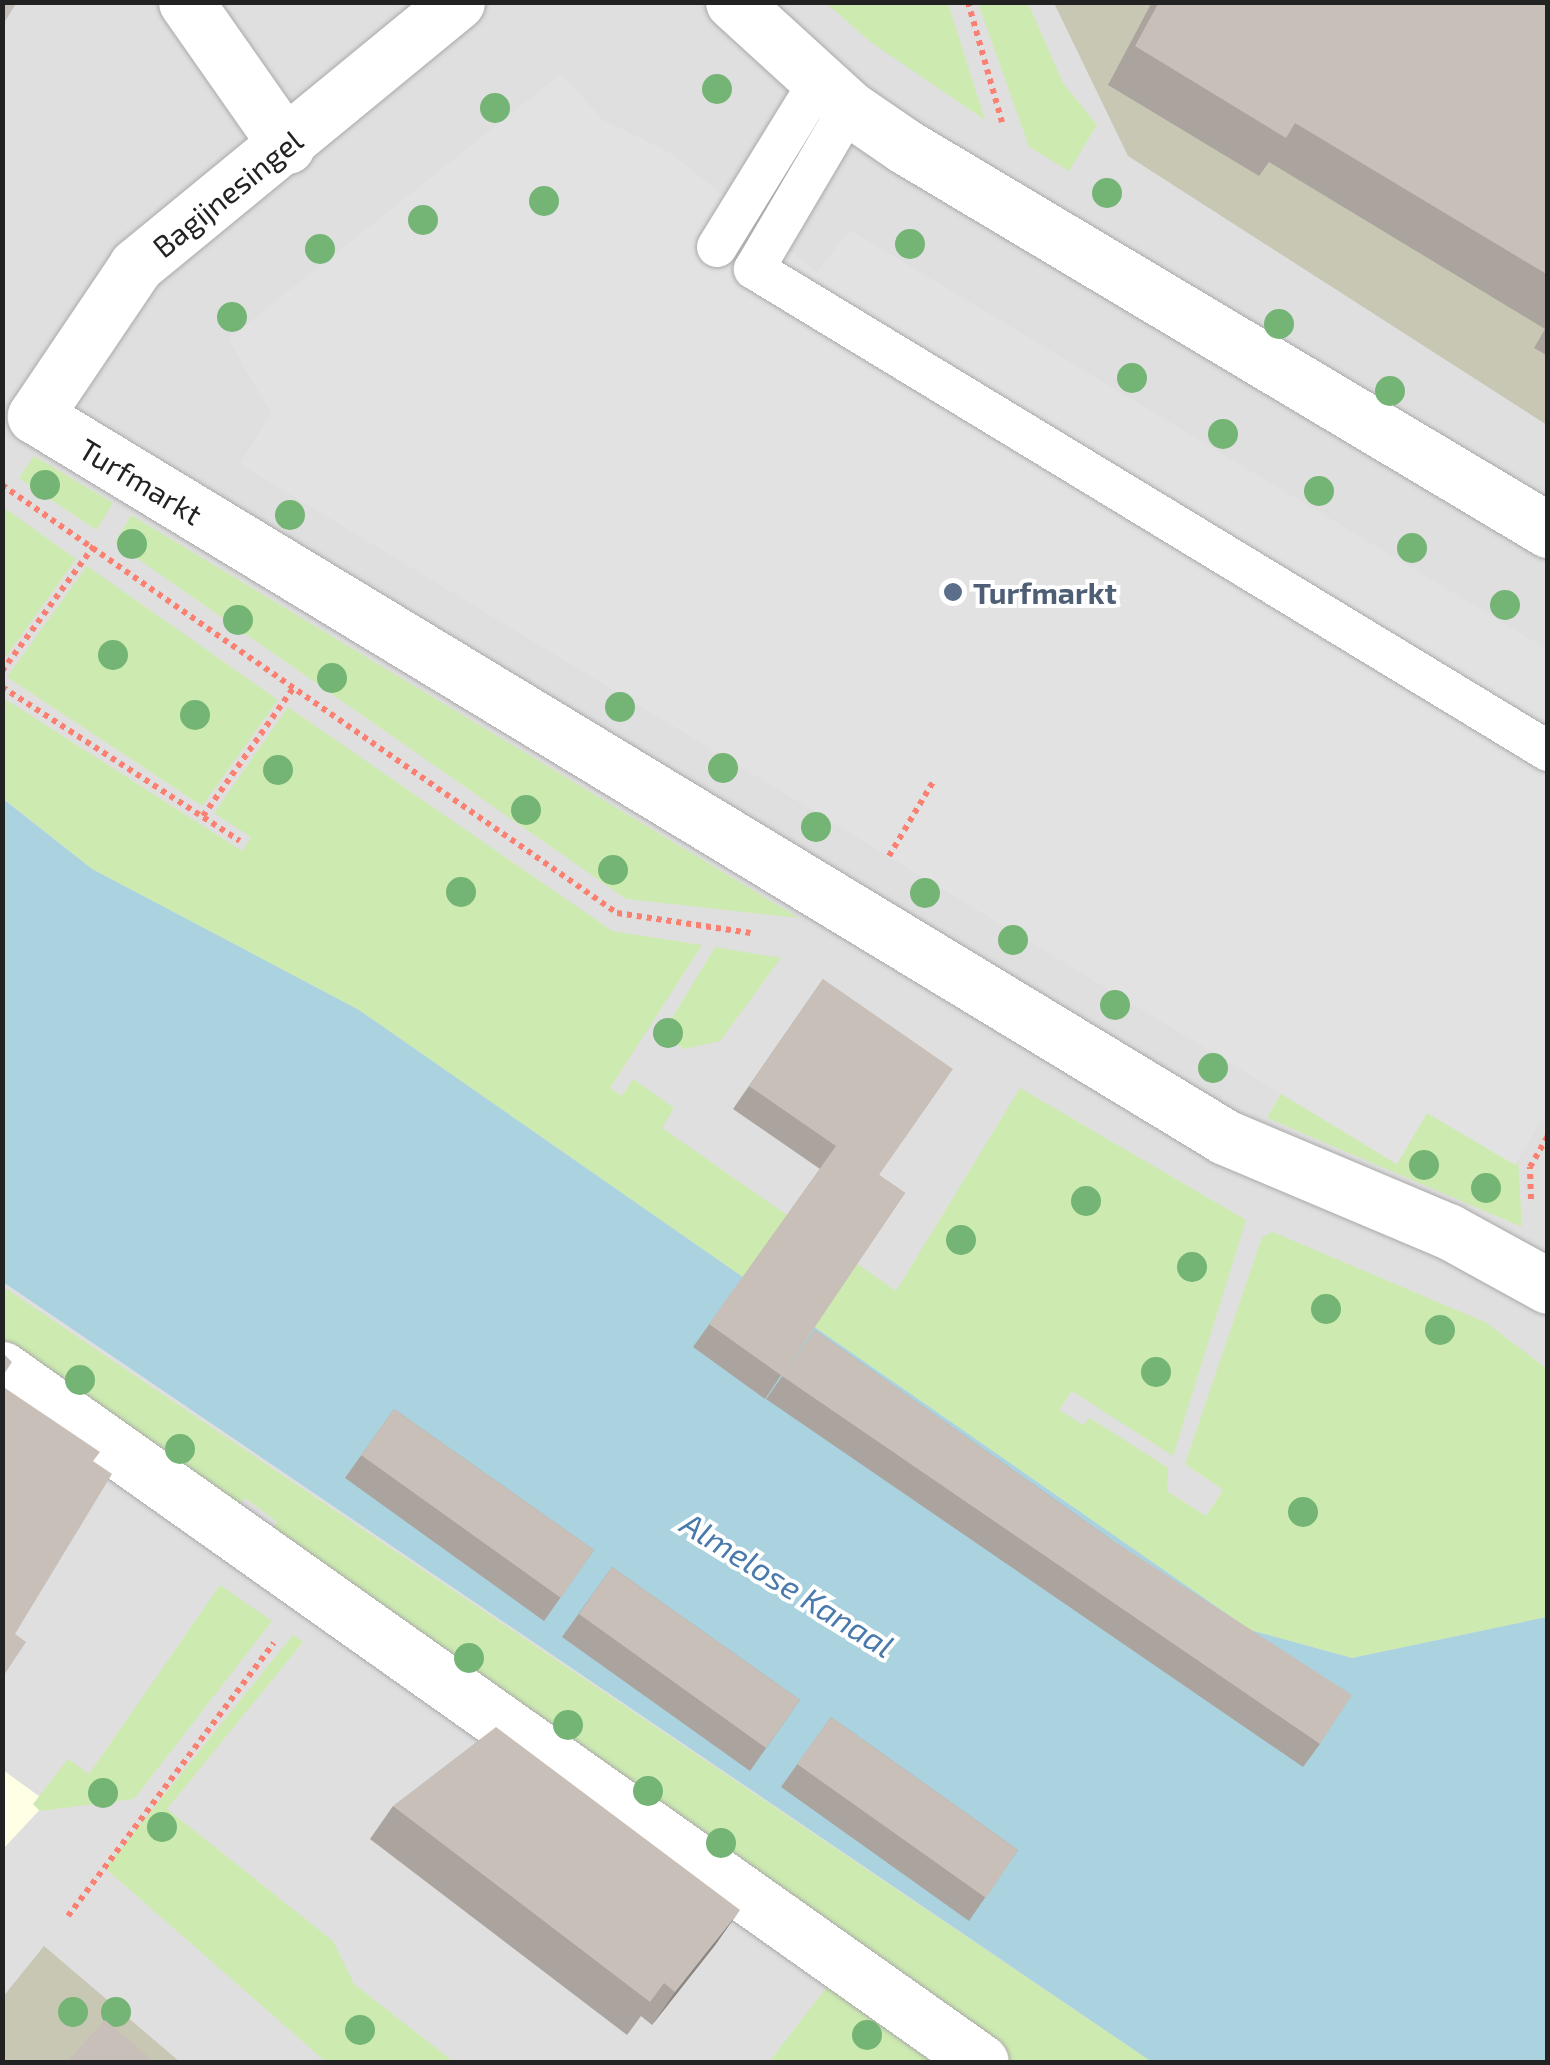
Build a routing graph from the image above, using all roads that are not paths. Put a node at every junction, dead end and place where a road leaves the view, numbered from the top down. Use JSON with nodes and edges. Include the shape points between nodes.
{"nodes":[{"id":1,"x":186,"y":2,"type":"edge"},
{"id":2,"x":457,"y":2,"type":"edge"},
{"id":3,"x":734,"y":2,"type":"edge"},
{"id":4,"x":834,"y":96,"type":"junction"},
{"id":5,"x":287,"y":146,"type":"junction"},
{"id":6,"x":716,"y":247,"type":"dead end"},
{"id":7,"x":35,"y":416,"type":"joint"},
{"id":8,"x":1548,"y":530,"type":"edge"},
{"id":9,"x":1548,"y":751,"type":"edge"},
{"id":10,"x":1548,"y":1286,"type":"edge"},
{"id":11,"x":2,"y":1368,"type":"edge"},
{"id":12,"x":981,"y":2062,"type":"edge"}],
"edges":[{"from":1,"to":5,"type":"street"},
{"from":2,"to":5,"type":"street","name":"Bagijnesingel"},
{"from":3,"to":4,"type":"street"},
{"from":4,"to":6,"type":"lane"},
{"from":4,"to":8,"type":"street"},
{"from":4,"to":9,"type":"lane","via":[[754,269]]},
{"from":5,"to":7,"type":"street","name":"Bagijnesingel","via":[[136,266]]},
{"from":7,"to":10,"type":"street","name":"Turfmarkt","via":[[1225,1137],[1448,1231]]},
{"from":11,"to":12,"type":"street"}]}
